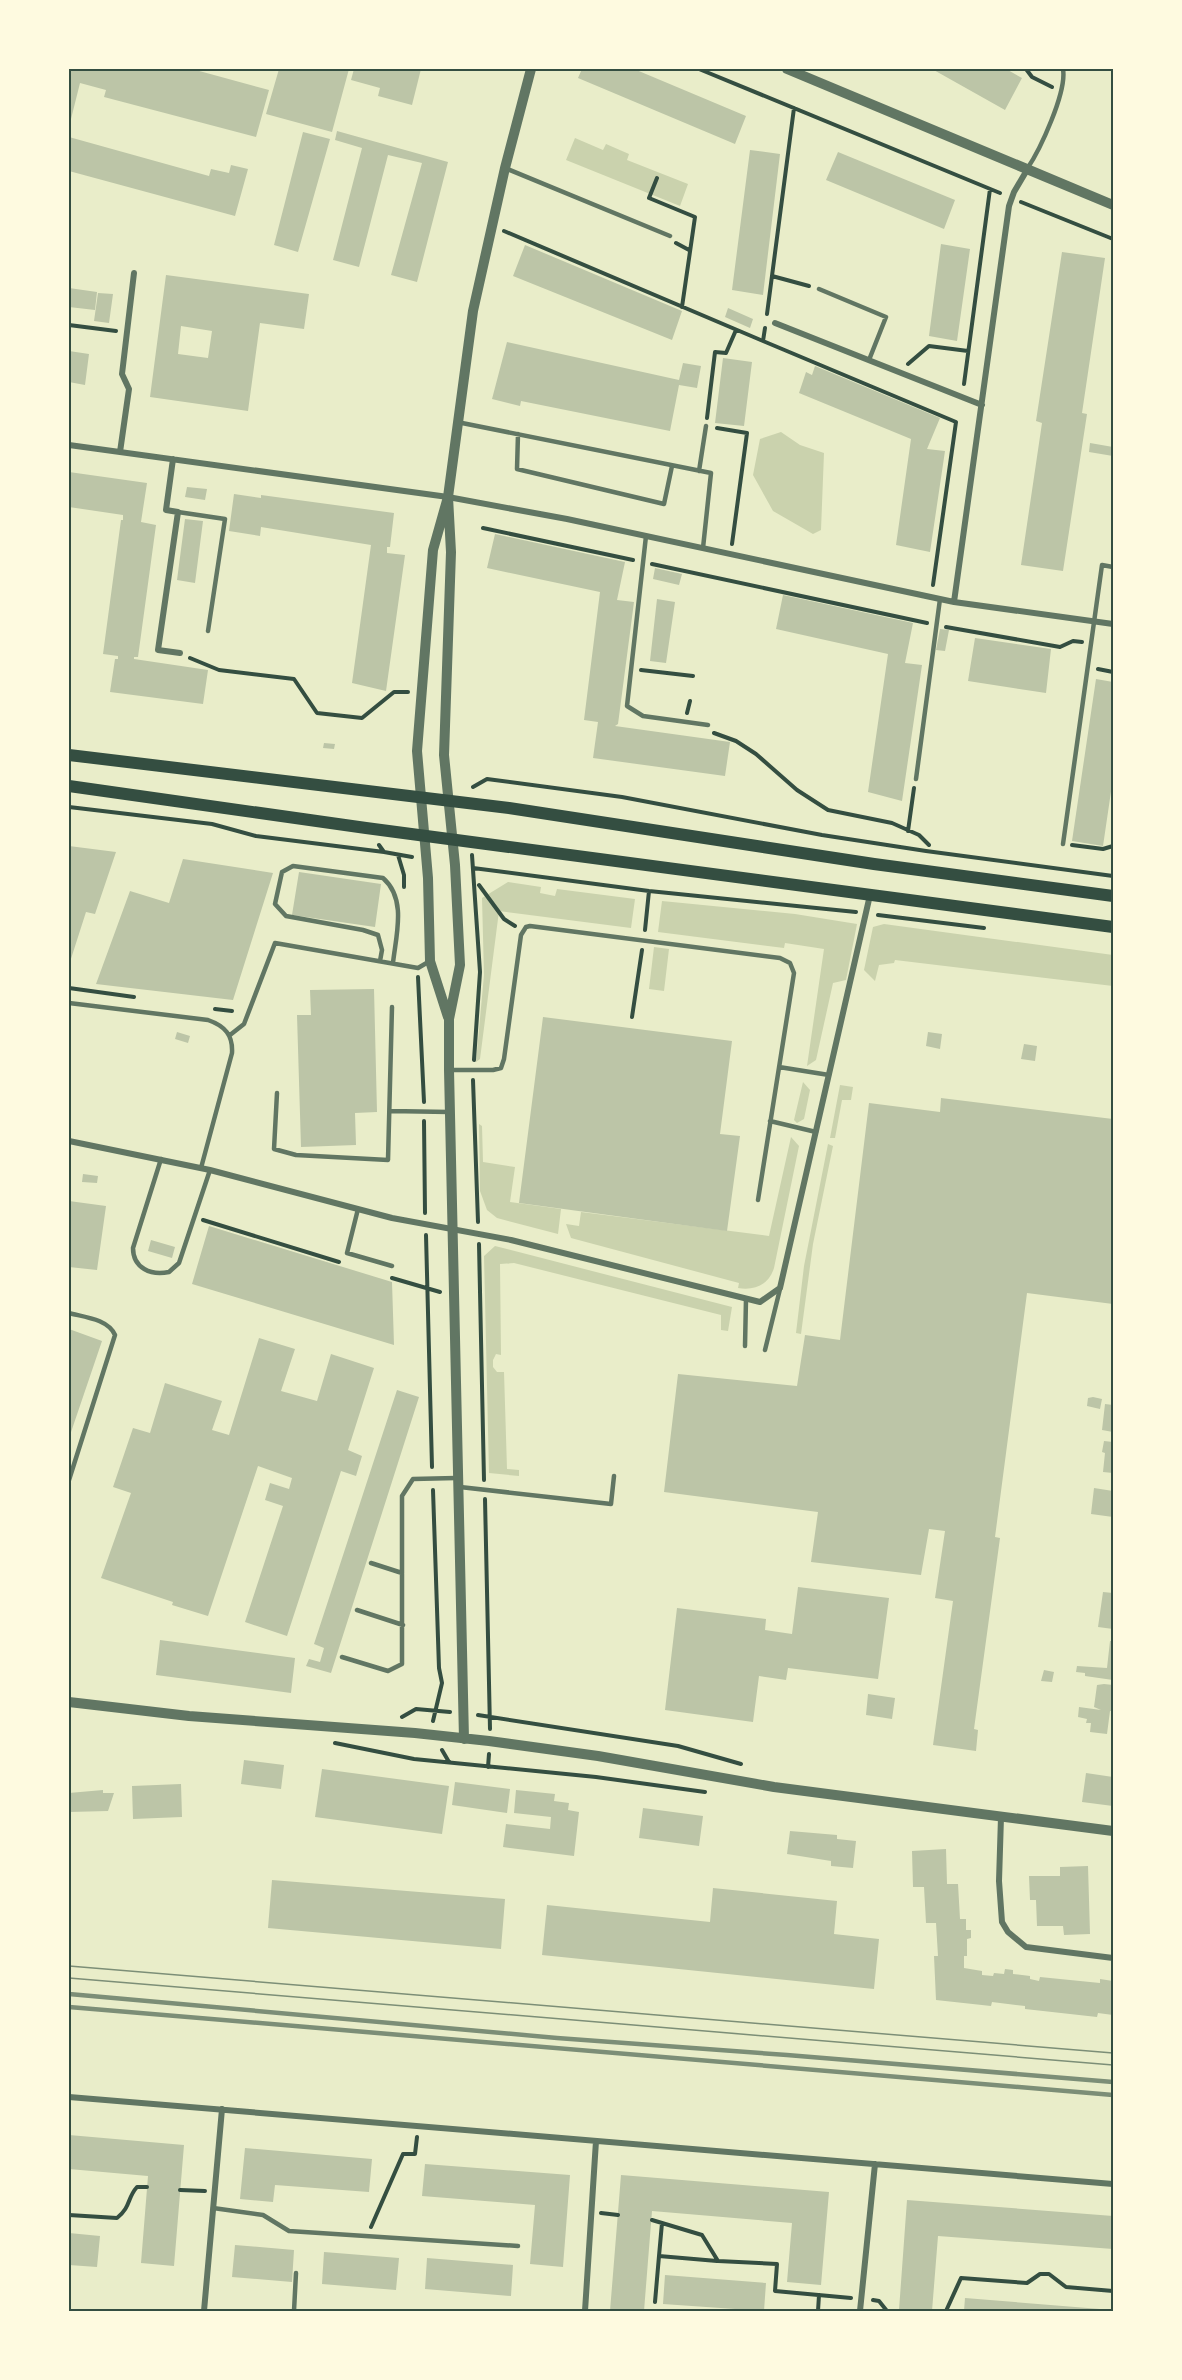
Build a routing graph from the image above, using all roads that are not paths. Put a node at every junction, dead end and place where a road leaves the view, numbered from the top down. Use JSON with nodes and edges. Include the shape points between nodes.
{"nodes":[{"id":1,"x":531,"y":69,"type":"edge"},
{"id":2,"x":787,"y":69,"type":"edge"},
{"id":3,"x":1063,"y":69,"type":"edge"},
{"id":4,"x":505,"y":168,"type":"junction"},
{"id":5,"x":1027,"y":170,"type":"junction"},
{"id":6,"x":1113,"y":205,"type":"edge"},
{"id":7,"x":670,"y":236,"type":"dead end"},
{"id":8,"x":134,"y":273,"type":"dead end"},
{"id":9,"x":819,"y":290,"type":"road end"},
{"id":10,"x":775,"y":323,"type":"dead end"},
{"id":11,"x":869,"y":360,"type":"junction"},
{"id":12,"x":982,"y":405,"type":"junction"},
{"id":13,"x":457,"y":422,"type":"junction"},
{"id":14,"x":706,"y":426,"type":"road end"},
{"id":15,"x":518,"y":434,"type":"junction"},
{"id":16,"x":69,"y":445,"type":"edge"},
{"id":17,"x":120,"y":452,"type":"junction"},
{"id":18,"x":173,"y":459,"type":"junction"},
{"id":19,"x":672,"y":466,"type":"junction"},
{"id":20,"x":699,"y":471,"type":"junction"},
{"id":21,"x":448,"y":497,"type":"junction"},
{"id":22,"x":178,"y":512,"type":"junction"},
{"id":23,"x":646,"y":536,"type":"junction"},
{"id":24,"x":703,"y":548,"type":"junction"},
{"id":25,"x":1113,"y":567,"type":"edge"},
{"id":26,"x":940,"y":599,"type":"junction"},
{"id":27,"x":954,"y":602,"type":"junction"},
{"id":28,"x":1095,"y":621,"type":"junction"},
{"id":29,"x":1113,"y":624,"type":"edge"},
{"id":30,"x":208,"y":631,"type":"dead end"},
{"id":31,"x":180,"y":653,"type":"road end"},
{"id":32,"x":708,"y":725,"type":"road end"},
{"id":33,"x":69,"y":755,"type":"edge"},
{"id":34,"x":915,"y":779,"type":"road end"},
{"id":35,"x":69,"y":786,"type":"edge"},
{"id":36,"x":422,"y":798,"type":"junction"},
{"id":37,"x":448,"y":801,"type":"junction"},
{"id":38,"x":425,"y":834,"type":"junction"},
{"id":39,"x":452,"y":838,"type":"junction"},
{"id":40,"x":1063,"y":844,"type":"road end"},
{"id":41,"x":870,"y":894,"type":"junction"},
{"id":42,"x":1113,"y":896,"type":"edge"},
{"id":43,"x":1113,"y":927,"type":"edge"},
{"id":44,"x":380,"y":961,"type":"junction"},
{"id":45,"x":430,"y":961,"type":"junction"},
{"id":46,"x":393,"y":963,"type":"junction"},
{"id":47,"x":69,"y":1003,"type":"edge"},
{"id":48,"x":392,"y":1007,"type":"dead end"},
{"id":49,"x":449,"y":1019,"type":"junction"},
{"id":50,"x":230,"y":1035,"type":"junction"},
{"id":51,"x":779,"y":1067,"type":"junction"},
{"id":52,"x":449,"y":1070,"type":"junction"},
{"id":53,"x":829,"y":1075,"type":"junction"},
{"id":54,"x":277,"y":1094,"type":"dead end"},
{"id":55,"x":390,"y":1110,"type":"junction"},
{"id":56,"x":449,"y":1112,"type":"junction"},
{"id":57,"x":770,"y":1121,"type":"junction"},
{"id":58,"x":816,"y":1132,"type":"junction"},
{"id":59,"x":69,"y":1141,"type":"edge"},
{"id":60,"x":161,"y":1159,"type":"junction"},
{"id":61,"x":201,"y":1168,"type":"junction"},
{"id":62,"x":210,"y":1170,"type":"junction"},
{"id":63,"x":758,"y":1200,"type":"dead end"},
{"id":64,"x":358,"y":1209,"type":"junction"},
{"id":65,"x":451,"y":1230,"type":"junction"},
{"id":66,"x":392,"y":1266,"type":"dead end"},
{"id":67,"x":780,"y":1288,"type":"junction"},
{"id":68,"x":746,"y":1299,"type":"junction"},
{"id":69,"x":69,"y":1312,"type":"edge"},
{"id":70,"x":745,"y":1346,"type":"dead end"},
{"id":71,"x":765,"y":1350,"type":"dead end"},
{"id":72,"x":614,"y":1476,"type":"dead end"},
{"id":73,"x":69,"y":1480,"type":"edge"},
{"id":74,"x":459,"y":1483,"type":"junction"},
{"id":75,"x":371,"y":1563,"type":"dead end"},
{"id":76,"x":402,"y":1573,"type":"junction"},
{"id":77,"x":357,"y":1610,"type":"dead end"},
{"id":78,"x":403,"y":1625,"type":"junction"},
{"id":79,"x":342,"y":1657,"type":"dead end"},
{"id":80,"x":69,"y":1702,"type":"edge"},
{"id":81,"x":464,"y":1739,"type":"junction"},
{"id":82,"x":1000,"y":1817,"type":"junction"},
{"id":83,"x":1113,"y":1831,"type":"edge"},
{"id":84,"x":1113,"y":1958,"type":"edge"},
{"id":85,"x":69,"y":2097,"type":"edge"},
{"id":86,"x":222,"y":2109,"type":"junction"},
{"id":87,"x":596,"y":2141,"type":"junction"},
{"id":88,"x":875,"y":2164,"type":"junction"},
{"id":89,"x":1113,"y":2184,"type":"edge"},
{"id":90,"x":213,"y":2208,"type":"junction"},
{"id":91,"x":518,"y":2246,"type":"dead end"},
{"id":92,"x":296,"y":2273,"type":"dead end"},
{"id":93,"x":204,"y":2311,"type":"edge"},
{"id":94,"x":294,"y":2311,"type":"edge"},
{"id":95,"x":585,"y":2311,"type":"edge"},
{"id":96,"x":860,"y":2311,"type":"edge"}],
"edges":[{"from":1,"to":4,"type":"street"},
{"from":2,"to":5,"type":"street"},
{"from":3,"to":5,"type":"lane","via":[[1063,81],[1041,146]]},
{"from":4,"to":7,"type":"lane"},
{"from":4,"to":13,"type":"street","via":[[473,311]]},
{"from":5,"to":6,"type":"street"},
{"from":5,"to":12,"type":"street","via":[[1011,198]]},
{"from":8,"to":17,"type":"street","via":[[122,374],[129,389]]},
{"from":9,"to":11,"type":"lane","via":[[886,317]]},
{"from":10,"to":11,"type":"street"},
{"from":11,"to":12,"type":"street"},
{"from":12,"to":27,"type":"street"},
{"from":13,"to":15,"type":"lane"},
{"from":13,"to":21,"type":"street"},
{"from":14,"to":20,"type":"lane"},
{"from":15,"to":19,"type":"lane"},
{"from":15,"to":19,"type":"lane","via":[[517,469],[664,504]]},
{"from":16,"to":17,"type":"street"},
{"from":17,"to":18,"type":"street"},
{"from":18,"to":21,"type":"street"},
{"from":18,"to":22,"type":"street","via":[[166,510]]},
{"from":19,"to":20,"type":"lane"},
{"from":20,"to":24,"type":"lane","via":[[711,473]]},
{"from":21,"to":23,"type":"street"},
{"from":21,"to":36,"type":"street","via":[[433,550],[417,752]]},
{"from":21,"to":37,"type":"street","via":[[451,552],[444,755]]},
{"from":22,"to":30,"type":"lane","via":[[225,519]]},
{"from":22,"to":31,"type":"street","via":[[158,650]]},
{"from":23,"to":24,"type":"street"},
{"from":23,"to":32,"type":"lane","via":[[627,706],[643,716]]},
{"from":24,"to":26,"type":"street"},
{"from":25,"to":28,"type":"lane","via":[[1102,565]]},
{"from":26,"to":27,"type":"street"},
{"from":26,"to":34,"type":"lane"},
{"from":27,"to":28,"type":"street"},
{"from":28,"to":29,"type":"street"},
{"from":28,"to":40,"type":"lane"},
{"from":33,"to":36,"type":"main road"},
{"from":35,"to":38,"type":"main road"},
{"from":36,"to":37,"type":"main road"},
{"from":36,"to":38,"type":"street"},
{"from":37,"to":39,"type":"street"},
{"from":37,"to":42,"type":"main road"},
{"from":38,"to":39,"type":"main road"},
{"from":38,"to":45,"type":"street"},
{"from":39,"to":41,"type":"main road"},
{"from":39,"to":49,"type":"street","via":[[460,965]]},
{"from":41,"to":43,"type":"main road"},
{"from":41,"to":53,"type":"street"},
{"from":44,"to":46,"type":"lane"},
{"from":44,"to":46,"type":"lane","via":[[378,935],[286,916],[275,904],[282,872],[293,866],[383,878],[392,886],[399,909]]},
{"from":44,"to":50,"type":"lane","via":[[275,943],[244,1024]]},
{"from":45,"to":46,"type":"lane","via":[[418,968]]},
{"from":45,"to":49,"type":"street"},
{"from":47,"to":50,"type":"lane","via":[[208,1020]]},
{"from":48,"to":55,"type":"lane"},
{"from":49,"to":52,"type":"street"},
{"from":50,"to":61,"type":"lane","via":[[232,1053]]},
{"from":51,"to":52,"type":"lane","via":[[794,973],[786,960],[537,925],[523,931],[501,1068]]},
{"from":51,"to":53,"type":"lane"},
{"from":51,"to":57,"type":"lane"},
{"from":52,"to":56,"type":"street"},
{"from":53,"to":58,"type":"street"},
{"from":54,"to":55,"type":"lane","via":[[274,1149],[296,1155],[388,1160]]},
{"from":55,"to":56,"type":"lane"},
{"from":56,"to":65,"type":"street"},
{"from":57,"to":58,"type":"lane"},
{"from":57,"to":63,"type":"lane"},
{"from":58,"to":67,"type":"street"},
{"from":59,"to":60,"type":"street"},
{"from":60,"to":61,"type":"street"},
{"from":60,"to":62,"type":"lane","via":[[133,1248],[139,1266],[162,1274],[176,1268]]},
{"from":61,"to":62,"type":"street"},
{"from":62,"to":64,"type":"street"},
{"from":64,"to":65,"type":"street"},
{"from":64,"to":66,"type":"lane","via":[[347,1253]]},
{"from":65,"to":68,"type":"street","via":[[511,1240]]},
{"from":65,"to":74,"type":"street"},
{"from":67,"to":68,"type":"street","via":[[760,1302]]},
{"from":67,"to":71,"type":"lane"},
{"from":68,"to":70,"type":"lane"},
{"from":69,"to":73,"type":"lane","via":[[110,1326],[115,1340]]},
{"from":72,"to":74,"type":"lane","via":[[611,1504]]},
{"from":74,"to":76,"type":"lane","via":[[413,1479],[402,1496]]},
{"from":74,"to":81,"type":"street"},
{"from":75,"to":76,"type":"lane"},
{"from":76,"to":78,"type":"lane"},
{"from":77,"to":78,"type":"lane"},
{"from":78,"to":79,"type":"lane","via":[[402,1664],[388,1671]]},
{"from":80,"to":81,"type":"street"},
{"from":81,"to":82,"type":"street"},
{"from":82,"to":83,"type":"street"},
{"from":82,"to":84,"type":"street","via":[[999,1881],[1002,1922],[1008,1932],[1026,1947]]},
{"from":85,"to":86,"type":"street"},
{"from":86,"to":87,"type":"street"},
{"from":86,"to":90,"type":"street"},
{"from":87,"to":88,"type":"street"},
{"from":87,"to":95,"type":"street"},
{"from":88,"to":89,"type":"street"},
{"from":88,"to":96,"type":"street"},
{"from":90,"to":91,"type":"lane","via":[[263,2215],[289,2231]]},
{"from":90,"to":93,"type":"street"},
{"from":92,"to":94,"type":"lane"}]}
